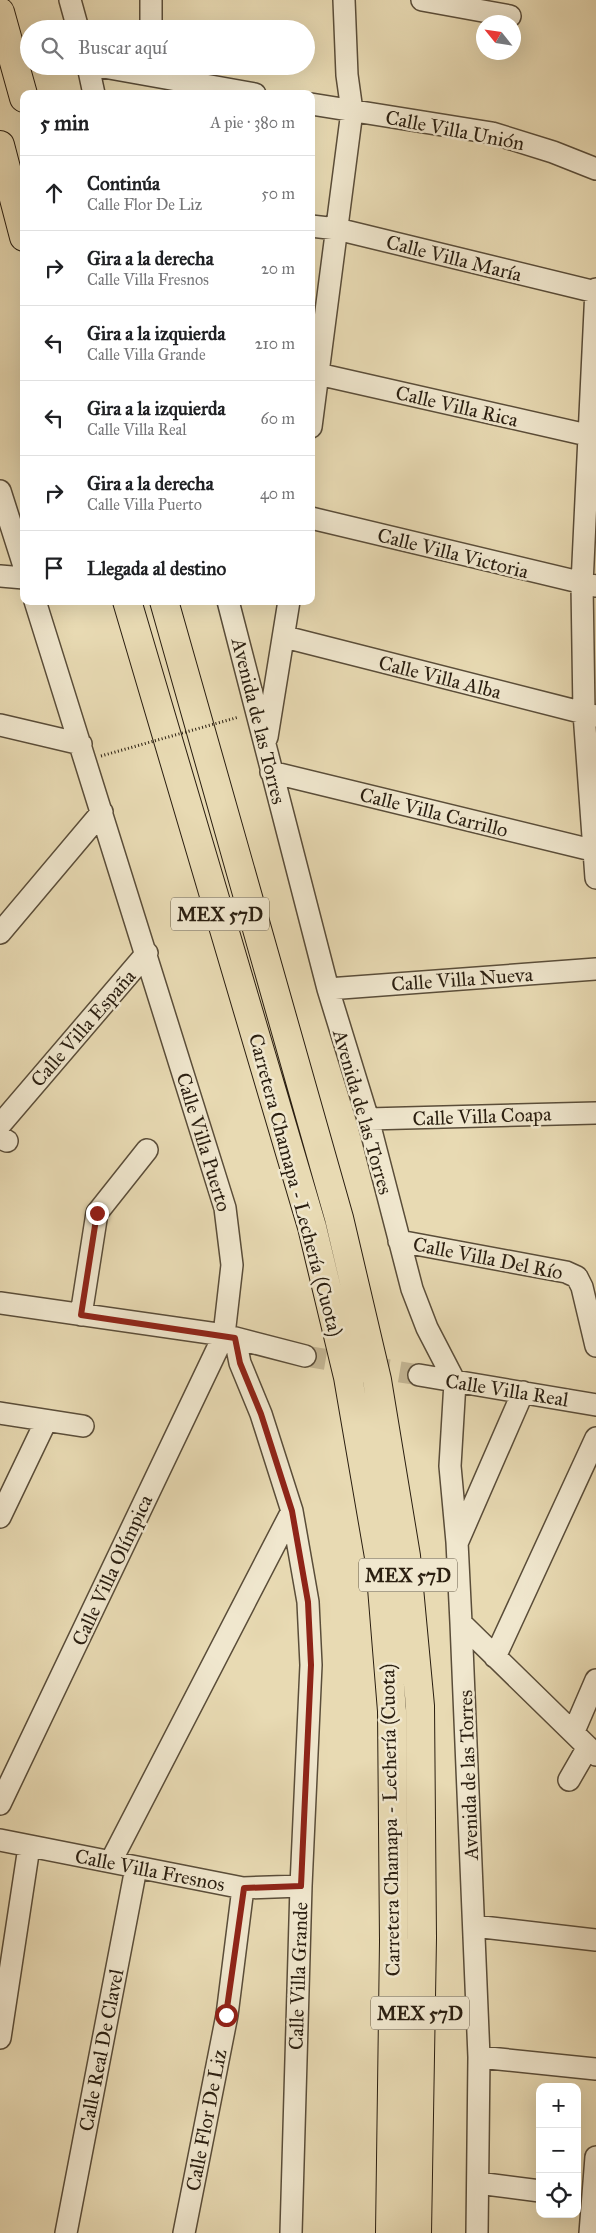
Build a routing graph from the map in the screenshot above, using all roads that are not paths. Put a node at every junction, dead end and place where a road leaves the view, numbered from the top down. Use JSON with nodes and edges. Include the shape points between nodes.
{"nodes":[{"id":1,"x":70,"y":0,"type":"edge"},
{"id":2,"x":151,"y":0,"type":"edge"},
{"id":3,"x":344,"y":0,"type":"edge"},
{"id":4,"x":422,"y":0,"type":"edge"},
{"id":5,"x":0,"y":12,"type":"edge"},
{"id":6,"x":504,"y":15,"type":"edge"},
{"id":7,"x":76,"y":20,"type":"edge"},
{"id":8,"x":151,"y":20,"type":"edge"},
{"id":9,"x":90,"y":75,"type":"edge"},
{"id":10,"x":170,"y":75,"type":"edge"},
{"id":11,"x":22,"y":90,"type":"edge"},
{"id":12,"x":93,"y":90,"type":"edge"},
{"id":13,"x":237,"y":90,"type":"edge"},
{"id":14,"x":315,"y":105,"type":"edge"},
{"id":15,"x":352,"y":111,"type":"junction"},
{"id":16,"x":0,"y":145,"type":"edge"},
{"id":17,"x":596,"y":169,"type":"edge"},
{"id":18,"x":20,"y":222,"type":"edge"},
{"id":19,"x":315,"y":226,"type":"edge"},
{"id":20,"x":336,"y":229,"type":"junction"},
{"id":21,"x":596,"y":291,"type":"edge"},
{"id":22,"x":318,"y":374,"type":"junction"},
{"id":23,"x":315,"y":397,"type":"edge"},
{"id":24,"x":593,"y":437,"type":"edge"},
{"id":25,"x":0,"y":491,"type":"edge"},
{"id":26,"x":315,"y":519,"type":"edge"},
{"id":27,"x":20,"y":554,"type":"edge"},
{"id":28,"x":0,"y":576,"type":"edge"},
{"id":29,"x":20,"y":578,"type":"edge"},
{"id":30,"x":589,"y":585,"type":"edge"},
{"id":31,"x":36,"y":605,"type":"edge"},
{"id":32,"x":128,"y":605,"type":"edge"},
{"id":33,"x":165,"y":605,"type":"edge"},
{"id":34,"x":229,"y":605,"type":"edge"},
{"id":35,"x":288,"y":605,"type":"edge"},
{"id":36,"x":284,"y":637,"type":"junction"},
{"id":37,"x":590,"y":714,"type":"edge"},
{"id":38,"x":1,"y":727,"type":"edge"},
{"id":39,"x":81,"y":744,"type":"junction"},
{"id":40,"x":266,"y":747,"type":"junction"},
{"id":41,"x":271,"y":772,"type":"junction"},
{"id":42,"x":102,"y":812,"type":"junction"},
{"id":43,"x":594,"y":851,"type":"edge"},
{"id":44,"x":596,"y":878,"type":"edge"},
{"id":45,"x":0,"y":933,"type":"edge"},
{"id":46,"x":147,"y":953,"type":"junction"},
{"id":47,"x":596,"y":969,"type":"edge"},
{"id":48,"x":328,"y":990,"type":"junction"},
{"id":49,"x":596,"y":1113,"type":"edge"},
{"id":50,"x":368,"y":1119,"type":"junction"},
{"id":51,"x":2,"y":1135,"type":"edge"},
{"id":52,"x":147,"y":1150,"type":"dead end"},
{"id":53,"x":398,"y":1241,"type":"junction"},
{"id":54,"x":0,"y":1303,"type":"edge"},
{"id":55,"x":81,"y":1315,"type":"junction"},
{"id":56,"x":229,"y":1336,"type":"junction"},
{"id":57,"x":596,"y":1346,"type":"edge"},
{"id":58,"x":305,"y":1356,"type":"tunnel mouth"},
{"id":59,"x":419,"y":1375,"type":"tunnel mouth"},
{"id":60,"x":455,"y":1382,"type":"junction"},
{"id":61,"x":523,"y":1392,"type":"junction"},
{"id":62,"x":596,"y":1405,"type":"edge"},
{"id":63,"x":0,"y":1413,"type":"edge"},
{"id":64,"x":46,"y":1421,"type":"junction"},
{"id":65,"x":83,"y":1426,"type":"dead end"},
{"id":66,"x":596,"y":1438,"type":"edge"},
{"id":67,"x":292,"y":1511,"type":"junction"},
{"id":68,"x":0,"y":1517,"type":"edge"},
{"id":69,"x":457,"y":1542,"type":"junction"},
{"id":70,"x":461,"y":1624,"type":"junction"},
{"id":71,"x":495,"y":1657,"type":"junction"},
{"id":72,"x":596,"y":1680,"type":"edge"},
{"id":73,"x":574,"y":1731,"type":"junction"},
{"id":74,"x":592,"y":1751,"type":"edge"},
{"id":75,"x":569,"y":1780,"type":"dead end"},
{"id":76,"x":0,"y":1804,"type":"edge"},
{"id":77,"x":0,"y":1840,"type":"edge"},
{"id":78,"x":29,"y":1847,"type":"junction"},
{"id":79,"x":111,"y":1861,"type":"junction"},
{"id":80,"x":136,"y":1868,"type":"junction"},
{"id":81,"x":301,"y":1886,"type":"junction"},
{"id":82,"x":244,"y":1888,"type":"junction"},
{"id":83,"x":474,"y":1926,"type":"junction"},
{"id":84,"x":596,"y":1940,"type":"edge"},
{"id":85,"x":0,"y":2038,"type":"edge"},
{"id":86,"x":479,"y":2057,"type":"junction"},
{"id":87,"x":596,"y":2069,"type":"edge"},
{"id":88,"x":596,"y":2157,"type":"edge"},
{"id":89,"x":478,"y":2184,"type":"junction"},
{"id":90,"x":536,"y":2191,"type":"edge"},
{"id":91,"x":589,"y":2197,"type":"edge"},
{"id":92,"x":66,"y":2233,"type":"edge"},
{"id":93,"x":184,"y":2233,"type":"edge"},
{"id":94,"x":290,"y":2233,"type":"edge"},
{"id":95,"x":390,"y":2233,"type":"edge"},
{"id":96,"x":417,"y":2233,"type":"edge"},
{"id":97,"x":477,"y":2233,"type":"edge"},
{"id":98,"x":590,"y":2233,"type":"edge"}],
"edges":[{"from":1,"to":7,"type":"street"},
{"from":2,"to":8,"type":"street"},
{"from":3,"to":15,"type":"street"},
{"from":4,"to":6,"type":"street"},
{"from":5,"to":11,"type":"highway"},
{"from":9,"to":12,"type":"street"},
{"from":10,"to":13,"type":"street"},
{"from":14,"to":15,"type":"street","name":"Calle Villa Unión"},
{"from":15,"to":17,"type":"street","name":"Calle Villa Unión","via":[[492,133]]},
{"from":15,"to":20,"type":"street"},
{"from":16,"to":18,"type":"highway"},
{"from":19,"to":20,"type":"street","name":"Calle Villa María"},
{"from":20,"to":21,"type":"street","name":"Calle Villa María"},
{"from":20,"to":22,"type":"street"},
{"from":21,"to":24,"type":"street"},
{"from":22,"to":23,"type":"street"},
{"from":22,"to":24,"type":"street","name":"Calle Villa Rica"},
{"from":24,"to":30,"type":"street"},
{"from":25,"to":27,"type":"street"},
{"from":26,"to":30,"type":"street","name":"Calle Villa Victoria"},
{"from":28,"to":29,"type":"street"},
{"from":30,"to":37,"type":"street"},
{"from":31,"to":39,"type":"street","name":"Calle Villa Puerto"},
{"from":32,"to":95,"type":"highway","name":"Carretera Chamapa - Lechería (Cuota)","number":"MEX 57D","via":[[312,1227],[348,1377],[380,1563],[392,1711],[394,1952]]},
{"from":33,"to":96,"type":"highway","name":"Carretera Chamapa - Lechería (Cuota)","number":"MEX 57D","via":[[339,1218],[377,1380],[406,1556],[420,1706],[422,1938]]},
{"from":34,"to":40,"type":"street","name":"Avenida de las Torres"},
{"from":35,"to":36,"type":"street"},
{"from":36,"to":37,"type":"street","name":"Calle Villa Alba"},
{"from":36,"to":40,"type":"street"},
{"from":37,"to":43,"type":"street"},
{"from":38,"to":39,"type":"street"},
{"from":39,"to":42,"type":"street","name":"Calle Villa Puerto"},
{"from":40,"to":41,"type":"street","name":"Avenida de las Torres"},
{"from":41,"to":43,"type":"street","name":"Calle Villa Carrillo"},
{"from":41,"to":48,"type":"street","name":"Avenida de las Torres"},
{"from":42,"to":45,"type":"street"},
{"from":42,"to":46,"type":"street","name":"Calle Villa Puerto"},
{"from":43,"to":44,"type":"street"},
{"from":46,"to":51,"type":"street","name":"Calle Villa España"},
{"from":46,"to":56,"type":"street","name":"Calle Villa Puerto","via":[[225,1208],[232,1265]]},
{"from":47,"to":48,"type":"street","name":"Calle Villa Nueva"},
{"from":48,"to":50,"type":"street","name":"Avenida de las Torres"},
{"from":49,"to":50,"type":"street","name":"Calle Villa Coapa"},
{"from":50,"to":53,"type":"street","name":"Avenida de las Torres"},
{"from":52,"to":55,"type":"street","via":[[97,1213]]},
{"from":53,"to":57,"type":"street","name":"Calle Villa Del Río","via":[[566,1272],[578,1277]]},
{"from":53,"to":60,"type":"street","name":"Avenida de las Torres","via":[[427,1328]]},
{"from":54,"to":55,"type":"street"},
{"from":55,"to":56,"type":"street"},
{"from":56,"to":58,"type":"street"},
{"from":56,"to":67,"type":"street","name":"Calle Villa Grande","via":[[261,1414]]},
{"from":56,"to":76,"type":"street","name":"Calle Villa Olímpica"},
{"from":59,"to":60,"type":"street","name":"Calle Villa Real"},
{"from":60,"to":61,"type":"street","name":"Calle Villa Real"},
{"from":60,"to":69,"type":"street","name":"Avenida de las Torres","via":[[450,1466]]},
{"from":61,"to":62,"type":"street","name":"Calle Villa Real"},
{"from":61,"to":69,"type":"street"},
{"from":63,"to":64,"type":"street"},
{"from":64,"to":65,"type":"street"},
{"from":64,"to":68,"type":"street"},
{"from":66,"to":71,"type":"street"},
{"from":67,"to":79,"type":"street"},
{"from":67,"to":81,"type":"street","name":"Calle Villa Grande","via":[[308,1602],[311,1665]]},
{"from":69,"to":70,"type":"street","name":"Avenida de las Torres"},
{"from":70,"to":71,"type":"street"},
{"from":70,"to":83,"type":"street","name":"Avenida de las Torres"},
{"from":71,"to":73,"type":"street"},
{"from":72,"to":73,"type":"street"},
{"from":73,"to":74,"type":"street"},
{"from":74,"to":75,"type":"street"},
{"from":77,"to":78,"type":"street","name":"Calle Villa Fresnos"},
{"from":78,"to":79,"type":"street","name":"Calle Villa Fresnos"},
{"from":78,"to":85,"type":"street"},
{"from":79,"to":80,"type":"street","name":"Calle Villa Fresnos"},
{"from":80,"to":82,"type":"street","name":"Calle Villa Fresnos"},
{"from":80,"to":92,"type":"street","name":"Calle Real De Clavel"},
{"from":81,"to":82,"type":"street","name":"Calle Villa Fresnos"},
{"from":81,"to":94,"type":"street","name":"Calle Villa Grande"},
{"from":82,"to":93,"type":"street","name":"Calle Flor De Liz","via":[[226,2015]]},
{"from":83,"to":84,"type":"street"},
{"from":83,"to":86,"type":"street","name":"Avenida de las Torres"},
{"from":86,"to":87,"type":"street"},
{"from":86,"to":89,"type":"street","name":"Avenida de las Torres"},
{"from":88,"to":91,"type":"street"},
{"from":89,"to":90,"type":"street"},
{"from":89,"to":97,"type":"street","name":"Avenida de las Torres"},
{"from":91,"to":98,"type":"street"}]}
